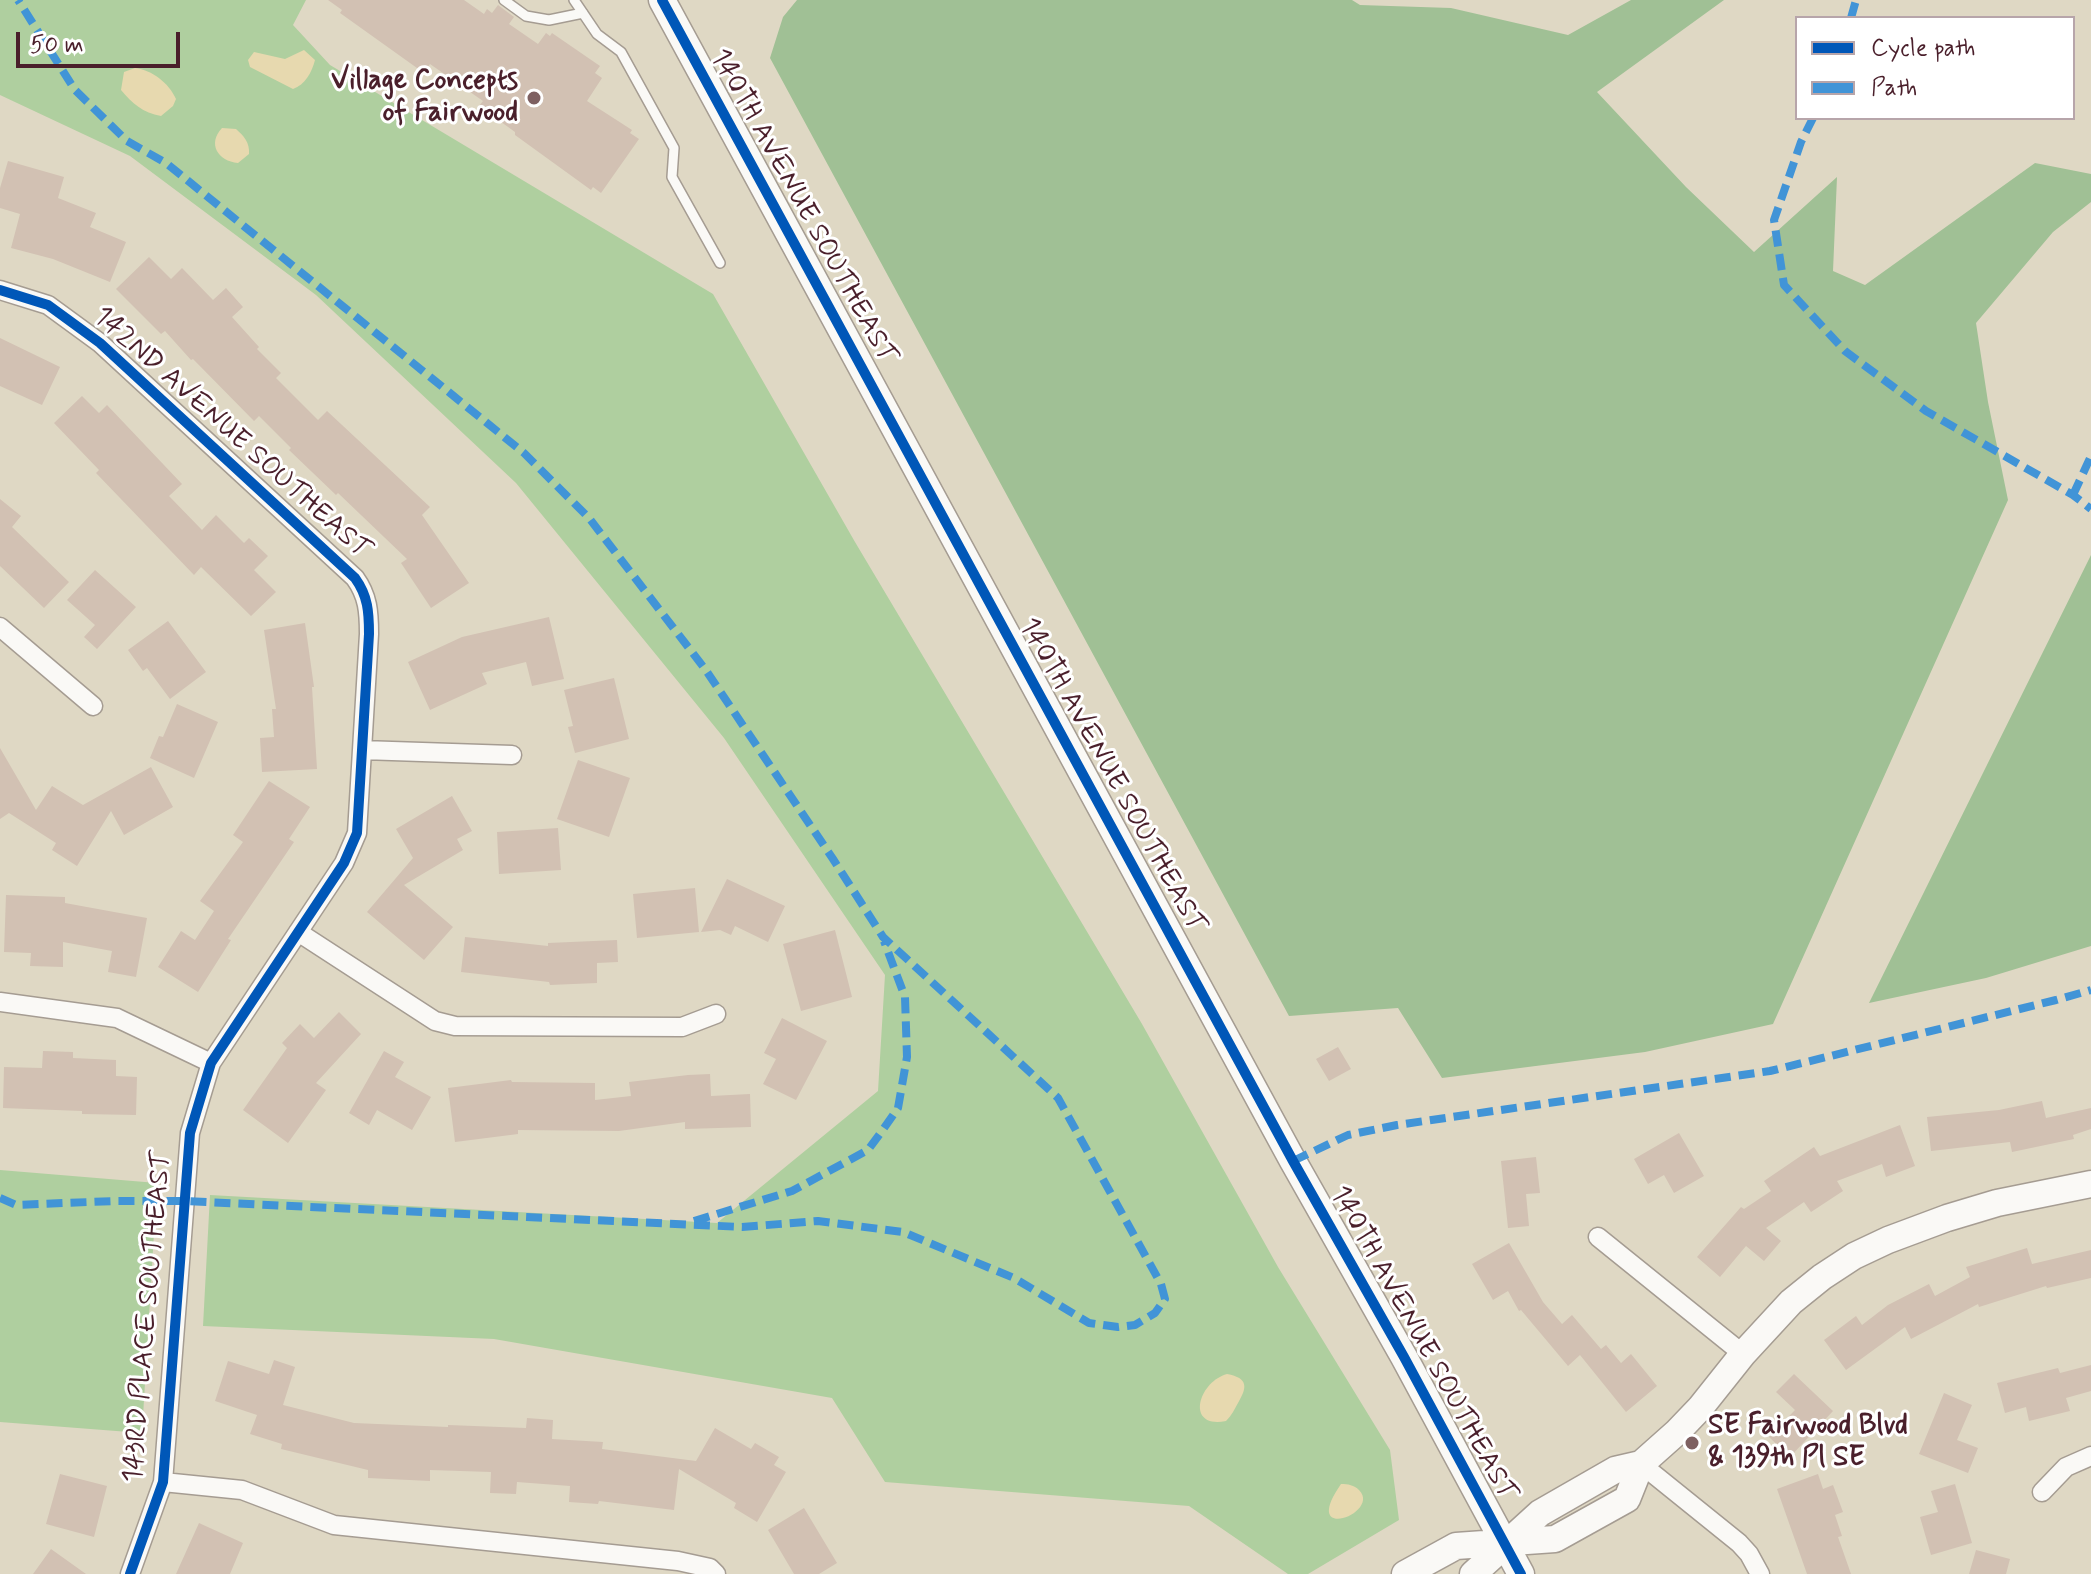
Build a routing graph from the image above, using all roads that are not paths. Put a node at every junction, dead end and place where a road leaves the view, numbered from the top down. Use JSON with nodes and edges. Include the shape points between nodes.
{"nodes":[{"id":1,"x":504,"y":0,"type":"edge"},
{"id":2,"x":574,"y":0,"type":"edge"},
{"id":3,"x":662,"y":0,"type":"edge"},
{"id":4,"x":583,"y":13,"type":"junction"},
{"id":5,"x":720,"y":263,"type":"dead end"},
{"id":6,"x":0,"y":290,"type":"edge"},
{"id":7,"x":369,"y":610,"type":"joint"},
{"id":8,"x":0,"y":627,"type":"edge"},
{"id":9,"x":93,"y":706,"type":"dead end"},
{"id":10,"x":362,"y":750,"type":"junction"},
{"id":11,"x":512,"y":755,"type":"dead end"},
{"id":12,"x":298,"y":932,"type":"junction"},
{"id":13,"x":0,"y":1002,"type":"edge"},
{"id":14,"x":716,"y":1014,"type":"dead end"},
{"id":15,"x":211,"y":1063,"type":"junction"},
{"id":16,"x":2091,"y":1184,"type":"edge"},
{"id":17,"x":1598,"y":1237,"type":"dead end"},
{"id":18,"x":1743,"y":1354,"type":"junction"},
{"id":19,"x":2091,"y":1456,"type":"edge"},
{"id":20,"x":1641,"y":1464,"type":"junction"},
{"id":21,"x":163,"y":1482,"type":"junction"},
{"id":22,"x":2042,"y":1492,"type":"dead end"},
{"id":23,"x":1505,"y":1544,"type":"junction"},
{"id":24,"x":130,"y":1574,"type":"edge"},
{"id":25,"x":716,"y":1574,"type":"edge"},
{"id":26,"x":1405,"y":1574,"type":"edge"},
{"id":27,"x":1473,"y":1574,"type":"edge"},
{"id":28,"x":1521,"y":1574,"type":"edge"},
{"id":29,"x":1760,"y":1574,"type":"edge"}],
"edges":[{"from":1,"to":4,"type":"lane","via":[[526,16],[549,20]]},
{"from":2,"to":4,"type":"lane"},
{"from":3,"to":23,"type":"main road","name":"140TH AVENUE SOUTHEAST"},
{"from":4,"to":5,"type":"lane","via":[[597,34],[621,52],[674,148],[672,177]]},
{"from":6,"to":7,"type":"street","name":"142ND AVENUE SOUTHEAST","via":[[48,305],[100,343],[355,578],[365,590]]},
{"from":7,"to":10,"type":"street","name":"143RD PLACE SOUTHEAST"},
{"from":8,"to":9,"type":"street"},
{"from":10,"to":11,"type":"street"},
{"from":10,"to":12,"type":"street","name":"143RD PLACE SOUTHEAST","via":[[357,833],[344,863]]},
{"from":12,"to":14,"type":"street","via":[[435,1021],[455,1026],[682,1027]]},
{"from":12,"to":15,"type":"street","name":"143RD PLACE SOUTHEAST"},
{"from":13,"to":15,"type":"street","via":[[117,1018]]},
{"from":15,"to":21,"type":"street","name":"143RD PLACE SOUTHEAST","via":[[190,1133]]},
{"from":16,"to":18,"type":"main road","via":[[1947,1218],[1854,1256],[1791,1302]]},
{"from":17,"to":18,"type":"street"},
{"from":18,"to":20,"type":"main road","via":[[1700,1408]]},
{"from":19,"to":22,"type":"street","via":[[2066,1467]]},
{"from":20,"to":23,"type":"main road","via":[[1627,1499],[1555,1539]]},
{"from":20,"to":29,"type":"street","via":[[1739,1543]]},
{"from":21,"to":24,"type":"street","name":"143RD PLACE SOUTHEAST"},
{"from":21,"to":25,"type":"street","via":[[242,1490],[334,1525],[678,1561]]},
{"from":23,"to":26,"type":"main road","via":[[1456,1546]]},
{"from":23,"to":27,"type":"main road"},
{"from":23,"to":28,"type":"main road","name":"140TH AVENUE SOUTHEAST"}]}
